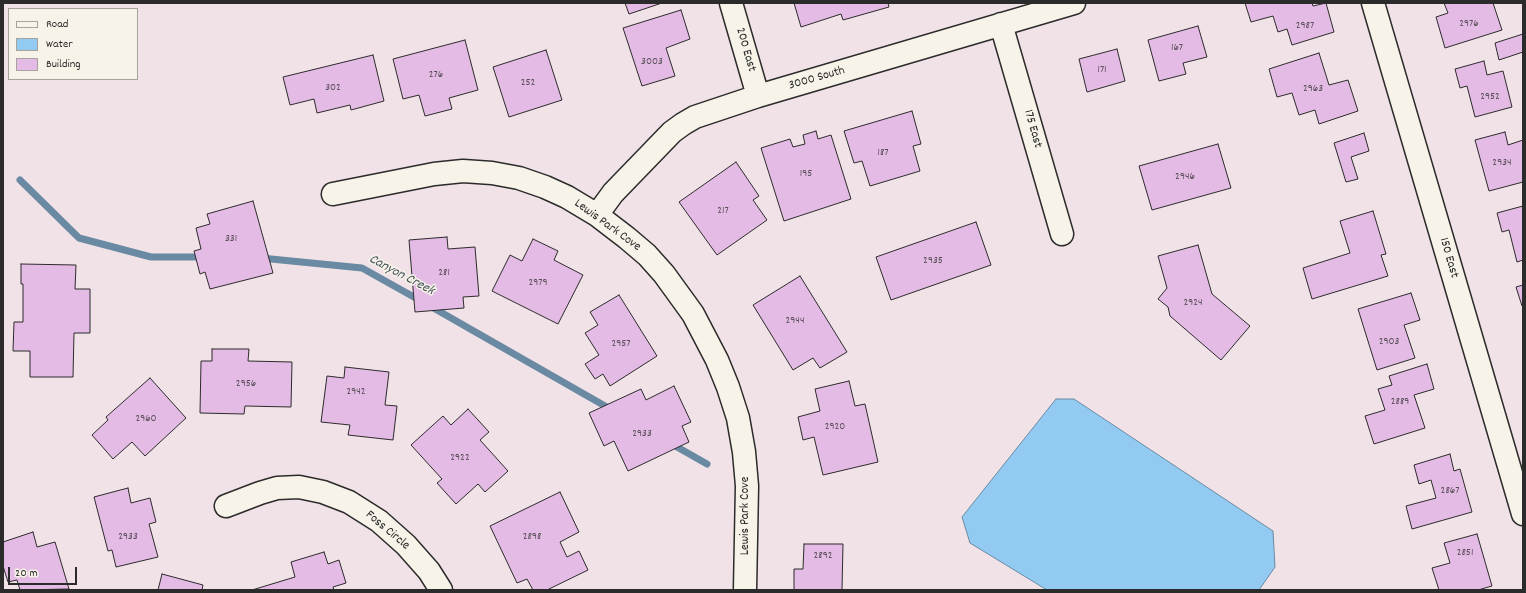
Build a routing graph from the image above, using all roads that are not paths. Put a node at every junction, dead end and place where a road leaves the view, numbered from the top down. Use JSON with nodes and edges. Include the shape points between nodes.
{"nodes":[{"id":1,"x":731,"y":3,"type":"edge"},
{"id":2,"x":1074,"y":3,"type":"edge"},
{"id":3,"x":1373,"y":3,"type":"edge"},
{"id":4,"x":1001,"y":24,"type":"junction"},
{"id":5,"x":758,"y":96,"type":"junction"},
{"id":6,"x":333,"y":194,"type":"dead end"},
{"id":7,"x":596,"y":215,"type":"junction"},
{"id":8,"x":1062,"y":234,"type":"dead end"},
{"id":9,"x":226,"y":506,"type":"dead end"},
{"id":10,"x":1523,"y":514,"type":"edge"},
{"id":11,"x":441,"y":590,"type":"edge"},
{"id":12,"x":745,"y":590,"type":"edge"}],
"edges":[{"from":1,"to":5,"type":"street","name":"200 East"},
{"from":2,"to":4,"type":"street","name":"3000 South"},
{"from":3,"to":10,"type":"street","name":"150 East"},
{"from":4,"to":5,"type":"street","name":"3000 South"},
{"from":4,"to":8,"type":"street","name":"175 East"},
{"from":5,"to":7,"type":"street","name":"3000 South","via":[[707,113],[672,132]]},
{"from":6,"to":7,"type":"street","name":"Lewis Park Cove","via":[[434,174],[463,171],[492,173],[519,178],[545,187],[568,197]]},
{"from":7,"to":12,"type":"street","name":"Lewis Park Cove","via":[[647,256],[680,294],[705,336],[728,387],[738,418],[748,486]]},
{"from":9,"to":11,"type":"street","name":"Foss Circle","via":[[277,488],[323,492],[349,502],[380,521],[406,545]]}]}
